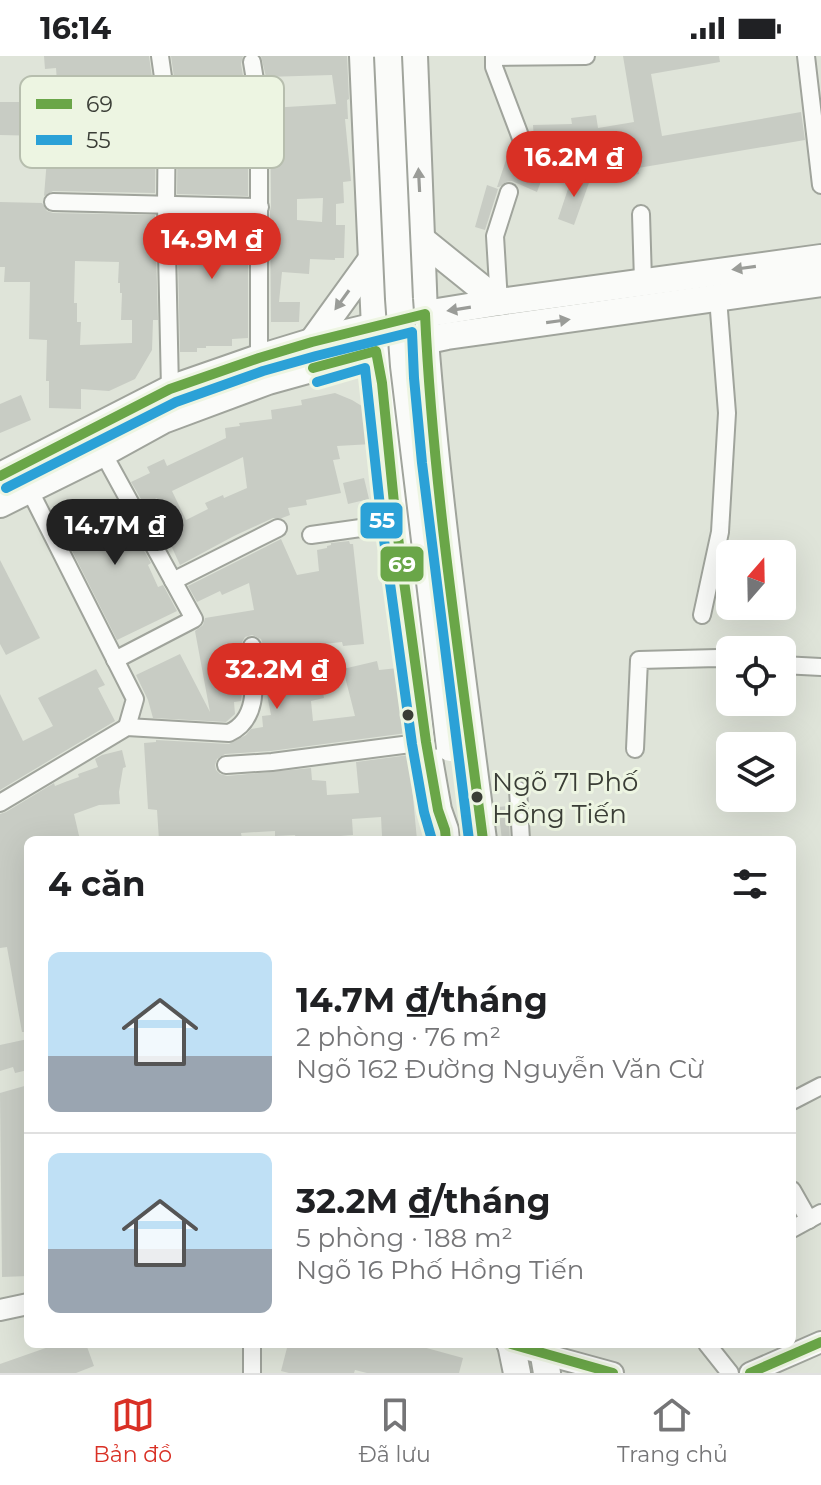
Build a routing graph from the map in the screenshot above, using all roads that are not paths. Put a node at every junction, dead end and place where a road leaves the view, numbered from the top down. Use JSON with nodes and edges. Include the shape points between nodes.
{"nodes":[{"id":1,"x":160,"y":56,"type":"edge"},
{"id":2,"x":363,"y":56,"type":"edge"},
{"id":3,"x":388,"y":56,"type":"edge"},
{"id":4,"x":414,"y":56,"type":"edge"},
{"id":5,"x":586,"y":56,"type":"edge"},
{"id":6,"x":806,"y":56,"type":"edge"},
{"id":7,"x":494,"y":57,"type":"edge"},
{"id":8,"x":252,"y":62,"type":"dead end"},
{"id":9,"x":163,"y":76,"type":"edge"},
{"id":10,"x":254,"y":76,"type":"edge"},
{"id":11,"x":815,"y":80,"type":"edge"},
{"id":12,"x":166,"y":168,"type":"edge"},
{"id":13,"x":260,"y":168,"type":"edge"},
{"id":14,"x":533,"y":170,"type":"dead end"},
{"id":15,"x":821,"y":185,"type":"edge"},
{"id":16,"x":509,"y":192,"type":"dead end"},
{"id":17,"x":53,"y":202,"type":"dead end"},
{"id":18,"x":166,"y":205,"type":"junction"},
{"id":19,"x":260,"y":207,"type":"junction"},
{"id":20,"x":641,"y":214,"type":"dead end"},
{"id":21,"x":422,"y":240,"type":"junction"},
{"id":22,"x":821,"y":258,"type":"edge"},
{"id":23,"x":372,"y":259,"type":"junction"},
{"id":24,"x":643,"y":281,"type":"junction"},
{"id":25,"x":821,"y":283,"type":"edge"},
{"id":26,"x":718,"y":298,"type":"junction"},
{"id":27,"x":499,"y":302,"type":"junction"},
{"id":28,"x":425,"y":327,"type":"junction"},
{"id":29,"x":376,"y":338,"type":"junction"},
{"id":30,"x":312,"y":342,"type":"junction"},
{"id":31,"x":259,"y":358,"type":"junction"},
{"id":32,"x":170,"y":389,"type":"junction"},
{"id":33,"x":103,"y":453,"type":"junction"},
{"id":34,"x":0,"y":476,"type":"edge"},
{"id":35,"x":29,"y":489,"type":"junction"},
{"id":36,"x":0,"y":504,"type":"edge"},
{"id":37,"x":396,"y":523,"type":"junction"},
{"id":38,"x":278,"y":528,"type":"dead end"},
{"id":39,"x":311,"y":535,"type":"dead end"},
{"id":40,"x":173,"y":581,"type":"junction"},
{"id":41,"x":702,"y":615,"type":"dead end"},
{"id":42,"x":252,"y":646,"type":"dead end"},
{"id":43,"x":716,"y":658,"type":"edge"},
{"id":44,"x":115,"y":660,"type":"junction"},
{"id":45,"x":796,"y":667,"type":"edge"},
{"id":46,"x":821,"y":667,"type":"edge"},
{"id":47,"x":127,"y":727,"type":"junction"},
{"id":48,"x":438,"y":745,"type":"junction"},
{"id":49,"x":635,"y":749,"type":"dead end"},
{"id":50,"x":226,"y":765,"type":"dead end"},
{"id":51,"x":518,"y":790,"type":"dead end"},
{"id":52,"x":0,"y":803,"type":"edge"},
{"id":53,"x":482,"y":833,"type":"edge"},
{"id":54,"x":445,"y":835,"type":"edge"},
{"id":55,"x":521,"y":836,"type":"edge"},
{"id":56,"x":821,"y":1086,"type":"edge"},
{"id":57,"x":796,"y":1099,"type":"edge"},
{"id":58,"x":796,"y":1195,"type":"edge"},
{"id":59,"x":815,"y":1217,"type":"edge"},
{"id":60,"x":796,"y":1227,"type":"edge"},
{"id":61,"x":24,"y":1305,"type":"edge"},
{"id":62,"x":0,"y":1310,"type":"edge"},
{"id":63,"x":821,"y":1342,"type":"edge"},
{"id":64,"x":252,"y":1348,"type":"edge"},
{"id":65,"x":511,"y":1348,"type":"edge"},
{"id":66,"x":520,"y":1348,"type":"edge"},
{"id":67,"x":710,"y":1348,"type":"edge"},
{"id":68,"x":544,"y":1357,"type":"edge"},
{"id":69,"x":252,"y":1373,"type":"edge"},
{"id":70,"x":517,"y":1373,"type":"edge"},
{"id":71,"x":613,"y":1373,"type":"edge"},
{"id":72,"x":730,"y":1373,"type":"edge"},
{"id":73,"x":750,"y":1373,"type":"edge"}],
"edges":[{"from":1,"to":9,"type":"street"},
{"from":2,"to":23,"type":"main road"},
{"from":3,"to":48,"type":"main road","bridge":true,"via":[[399,299]]},
{"from":21,"to":4,"type":"main road","one_way":true},
{"from":5,"to":7,"type":"street"},
{"from":6,"to":11,"type":"street"},
{"from":7,"to":14,"type":"street"},
{"from":8,"to":10,"type":"street"},
{"from":11,"to":15,"type":"street"},
{"from":12,"to":18,"type":"street"},
{"from":13,"to":19,"type":"street"},
{"from":16,"to":27,"type":"street","via":[[495,236]]},
{"from":17,"to":18,"type":"street"},
{"from":18,"to":19,"type":"street"},
{"from":18,"to":32,"type":"street"},
{"from":19,"to":31,"type":"street"},
{"from":20,"to":24,"type":"street"},
{"from":21,"to":27,"type":"main road"},
{"from":21,"to":28,"type":"main road"},
{"from":22,"to":24,"type":"main road","one_way":true},
{"from":23,"to":29,"type":"main road"},
{"from":23,"to":30,"type":"main road","one_way":true},
{"from":24,"to":27,"type":"main road"},
{"from":25,"to":26,"type":"main road"},
{"from":28,"to":26,"type":"main road","one_way":true},
{"from":26,"to":41,"type":"street","via":[[727,413],[720,532]]},
{"from":27,"to":28,"type":"main road","one_way":true},
{"from":28,"to":29,"type":"main road"},
{"from":28,"to":53,"type":"main road"},
{"from":29,"to":30,"type":"main road"},
{"from":29,"to":33,"type":"main road","via":[[163,420]]},
{"from":29,"to":37,"type":"main road"},
{"from":30,"to":31,"type":"main road"},
{"from":31,"to":32,"type":"main road"},
{"from":32,"to":34,"type":"main road"},
{"from":33,"to":35,"type":"main road"},
{"from":33,"to":40,"type":"street"},
{"from":35,"to":36,"type":"main road"},
{"from":35,"to":44,"type":"street"},
{"from":37,"to":39,"type":"street"},
{"from":37,"to":48,"type":"main road"},
{"from":38,"to":40,"type":"street"},
{"from":40,"to":44,"type":"street","via":[[194,619]]},
{"from":42,"to":47,"type":"street","via":[[253,708],[238,729],[229,733]]},
{"from":43,"to":49,"type":"street","via":[[639,660]]},
{"from":44,"to":47,"type":"street","via":[[135,699]]},
{"from":45,"to":46,"type":"street"},
{"from":47,"to":52,"type":"street"},
{"from":48,"to":50,"type":"street"},
{"from":48,"to":53,"type":"main road"},
{"from":48,"to":54,"type":"main road"},
{"from":51,"to":55,"type":"street"},
{"from":56,"to":57,"type":"street"},
{"from":58,"to":59,"type":"street"},
{"from":59,"to":60,"type":"street"},
{"from":61,"to":62,"type":"street"},
{"from":63,"to":73,"type":"street"},
{"from":64,"to":69,"type":"street"},
{"from":65,"to":70,"type":"main road"},
{"from":66,"to":68,"type":"street"},
{"from":67,"to":72,"type":"street"},
{"from":68,"to":71,"type":"street"}]}
